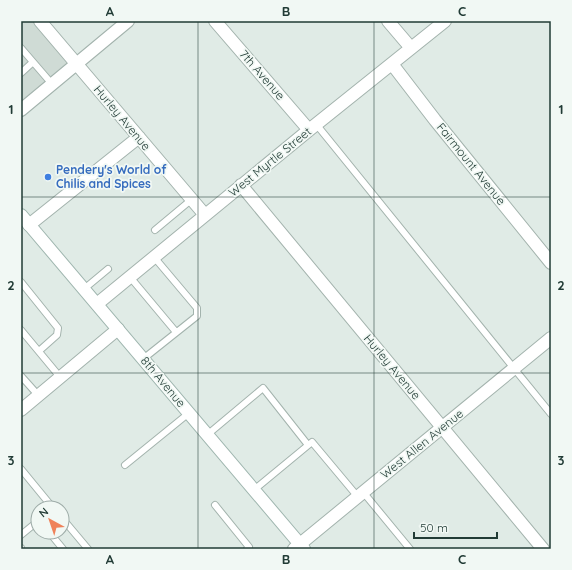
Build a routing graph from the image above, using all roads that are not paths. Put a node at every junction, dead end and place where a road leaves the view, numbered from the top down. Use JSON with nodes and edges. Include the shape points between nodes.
{"nodes":[{"id":1,"x":40,"y":21,"type":"edge"},
{"id":2,"x":128,"y":21,"type":"edge"},
{"id":3,"x":215,"y":21,"type":"edge"},
{"id":4,"x":388,"y":21,"type":"edge"},
{"id":5,"x":445,"y":21,"type":"edge"},
{"id":6,"x":21,"y":48,"type":"edge"},
{"id":7,"x":411,"y":48,"type":"junction"},
{"id":8,"x":33,"y":62,"type":"junction"},
{"id":9,"x":77,"y":64,"type":"junction"},
{"id":10,"x":392,"y":64,"type":"junction"},
{"id":11,"x":21,"y":73,"type":"edge"},
{"id":12,"x":52,"y":84,"type":"junction"},
{"id":13,"x":21,"y":110,"type":"edge"},
{"id":14,"x":312,"y":127,"type":"junction"},
{"id":15,"x":139,"y":137,"type":"junction"},
{"id":16,"x":241,"y":185,"type":"junction"},
{"id":17,"x":191,"y":200,"type":"junction"},
{"id":18,"x":21,"y":215,"type":"edge"},
{"id":19,"x":205,"y":215,"type":"junction"},
{"id":20,"x":29,"y":225,"type":"junction"},
{"id":21,"x":155,"y":230,"type":"dead end"},
{"id":22,"x":154,"y":257,"type":"junction"},
{"id":23,"x":551,"y":263,"type":"edge"},
{"id":24,"x":108,"y":269,"type":"dead end"},
{"id":25,"x":130,"y":277,"type":"junction"},
{"id":26,"x":21,"y":282,"type":"edge"},
{"id":27,"x":84,"y":289,"type":"junction"},
{"id":28,"x":97,"y":304,"type":"junction"},
{"id":29,"x":118,"y":329,"type":"junction"},
{"id":30,"x":21,"y":330,"type":"edge"},
{"id":31,"x":176,"y":332,"type":"junction"},
{"id":32,"x":551,"y":338,"type":"edge"},
{"id":33,"x":39,"y":351,"type":"junction"},
{"id":34,"x":143,"y":359,"type":"junction"},
{"id":35,"x":515,"y":368,"type":"junction"},
{"id":36,"x":21,"y":376,"type":"edge"},
{"id":37,"x":60,"y":377,"type":"junction"},
{"id":38,"x":38,"y":395,"type":"junction"},
{"id":39,"x":21,"y":410,"type":"edge"},
{"id":40,"x":189,"y":413,"type":"junction"},
{"id":41,"x":551,"y":414,"type":"edge"},
{"id":42,"x":442,"y":427,"type":"junction"},
{"id":43,"x":207,"y":435,"type":"junction"},
{"id":44,"x":308,"y":445,"type":"junction"},
{"id":45,"x":124,"y":465,"type":"dead end"},
{"id":46,"x":21,"y":469,"type":"edge"},
{"id":47,"x":254,"y":490,"type":"junction"},
{"id":48,"x":360,"y":494,"type":"junction"},
{"id":49,"x":47,"y":500,"type":"edge"},
{"id":50,"x":215,"y":505,"type":"dead end"},
{"id":51,"x":30,"y":528,"type":"edge"},
{"id":52,"x":70,"y":528,"type":"edge"},
{"id":53,"x":21,"y":535,"type":"edge"},
{"id":54,"x":56,"y":540,"type":"edge"},
{"id":55,"x":299,"y":547,"type":"edge"},
{"id":56,"x":63,"y":549,"type":"edge"},
{"id":57,"x":88,"y":549,"type":"edge"},
{"id":58,"x":247,"y":549,"type":"edge"},
{"id":59,"x":410,"y":549,"type":"edge"},
{"id":60,"x":543,"y":549,"type":"edge"}],
"edges":[{"from":1,"to":9,"type":"street","name":"Hurley Avenue"},
{"from":2,"to":9,"type":"street"},
{"from":3,"to":14,"type":"street","name":"7th Avenue"},
{"from":4,"to":7,"type":"street"},
{"from":5,"to":7,"type":"street","name":"West Myrtle Street"},
{"from":6,"to":8,"type":"lane"},
{"from":7,"to":10,"type":"street","name":"West Myrtle Street"},
{"from":8,"to":11,"type":"lane"},
{"from":8,"to":12,"type":"lane"},
{"from":9,"to":12,"type":"street"},
{"from":9,"to":15,"type":"street","name":"Hurley Avenue"},
{"from":10,"to":14,"type":"street","name":"West Myrtle Street"},
{"from":10,"to":23,"type":"street","name":"Fairmount Avenue"},
{"from":12,"to":13,"type":"street"},
{"from":14,"to":16,"type":"street","name":"West Myrtle Street"},
{"from":14,"to":35,"type":"lane"},
{"from":15,"to":17,"type":"street","name":"Hurley Avenue"},
{"from":15,"to":20,"type":"street"},
{"from":16,"to":19,"type":"street","name":"West Myrtle Street"},
{"from":16,"to":42,"type":"street","name":"Hurley Avenue"},
{"from":17,"to":19,"type":"street","name":"Hurley Avenue"},
{"from":17,"to":21,"type":"lane"},
{"from":18,"to":20,"type":"street","name":"8th Avenue"},
{"from":19,"to":22,"type":"street","name":"West Myrtle Street"},
{"from":20,"to":27,"type":"street","name":"8th Avenue"},
{"from":22,"to":25,"type":"street","name":"West Myrtle Street"},
{"from":22,"to":31,"type":"lane","via":[[197,308],[197,316]]},
{"from":24,"to":27,"type":"lane"},
{"from":25,"to":28,"type":"street","name":"West Myrtle Street"},
{"from":25,"to":31,"type":"lane"},
{"from":26,"to":33,"type":"lane","via":[[58,328],[57,336]]},
{"from":27,"to":28,"type":"street","name":"8th Avenue"},
{"from":28,"to":29,"type":"street","name":"8th Avenue"},
{"from":29,"to":34,"type":"street","name":"8th Avenue"},
{"from":29,"to":37,"type":"street"},
{"from":30,"to":33,"type":"lane"},
{"from":31,"to":34,"type":"lane"},
{"from":32,"to":35,"type":"street","name":"West Allen Avenue"},
{"from":33,"to":37,"type":"lane"},
{"from":34,"to":40,"type":"street","name":"8th Avenue"},
{"from":35,"to":41,"type":"lane"},
{"from":35,"to":42,"type":"street","name":"West Allen Avenue"},
{"from":36,"to":38,"type":"lane"},
{"from":37,"to":38,"type":"street"},
{"from":38,"to":39,"type":"street"},
{"from":40,"to":43,"type":"street","name":"8th Avenue"},
{"from":40,"to":45,"type":"lane"},
{"from":42,"to":48,"type":"street","name":"West Allen Avenue"},
{"from":42,"to":60,"type":"street","name":"Hurley Avenue"},
{"from":43,"to":44,"type":"lane","via":[[263,388]]},
{"from":43,"to":47,"type":"street","name":"8th Avenue"},
{"from":44,"to":47,"type":"lane"},
{"from":44,"to":48,"type":"lane","via":[[312,442]]},
{"from":46,"to":49,"type":"lane"},
{"from":47,"to":55,"type":"street","name":"8th Avenue"},
{"from":48,"to":55,"type":"street","name":"West Allen Avenue"},
{"from":48,"to":59,"type":"lane"},
{"from":50,"to":58,"type":"lane","via":[[249,547]]},
{"from":51,"to":53,"type":"lane"},
{"from":52,"to":57,"type":"lane"},
{"from":54,"to":56,"type":"lane"}]}
